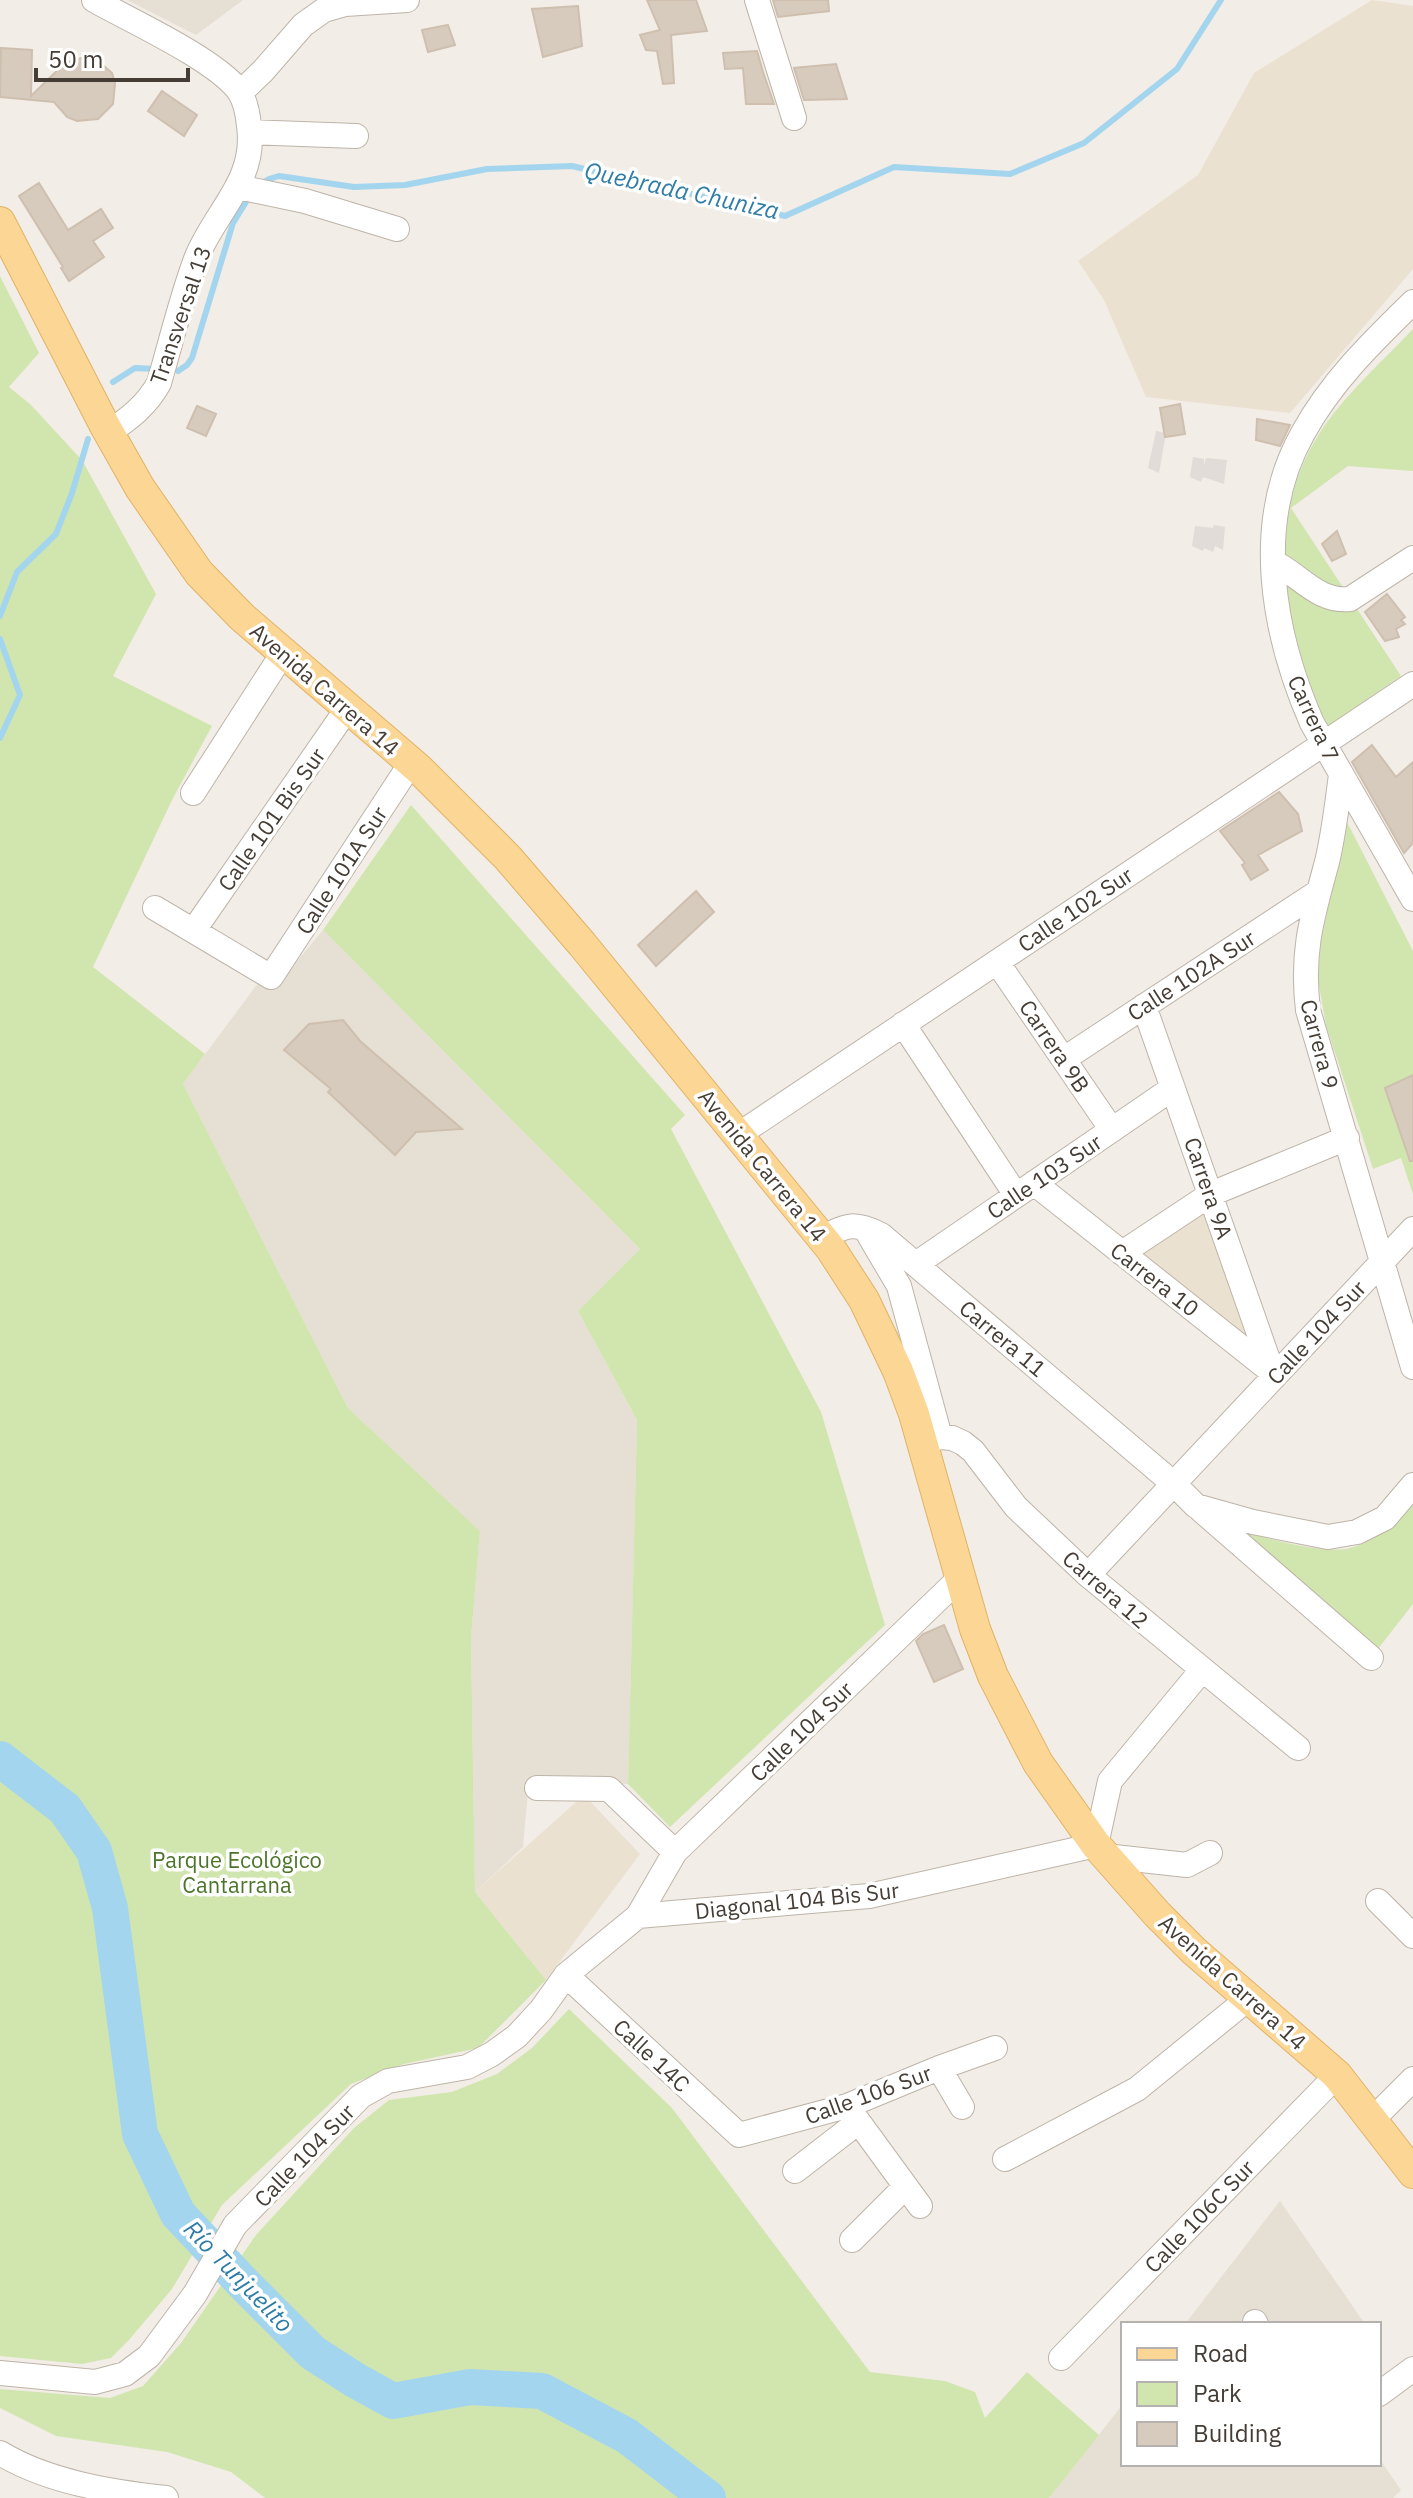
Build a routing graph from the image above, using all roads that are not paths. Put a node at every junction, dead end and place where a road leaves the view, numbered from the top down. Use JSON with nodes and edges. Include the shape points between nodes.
{"nodes":[{"id":1,"x":94,"y":0,"type":"edge"},
{"id":2,"x":407,"y":0,"type":"edge"},
{"id":3,"x":757,"y":0,"type":"edge"},
{"id":4,"x":240,"y":93,"type":"junction"},
{"id":5,"x":794,"y":118,"type":"dead end"},
{"id":6,"x":250,"y":132,"type":"junction"},
{"id":7,"x":356,"y":136,"type":"dead end"},
{"id":8,"x":238,"y":187,"type":"junction"},
{"id":9,"x":0,"y":222,"type":"edge"},
{"id":10,"x":397,"y":229,"type":"dead end"},
{"id":11,"x":1413,"y":302,"type":"edge"},
{"id":12,"x":109,"y":432,"type":"junction"},
{"id":13,"x":1413,"y":558,"type":"edge"},
{"id":14,"x":1273,"y":562,"type":"junction"},
{"id":15,"x":283,"y":653,"type":"junction"},
{"id":16,"x":1409,"y":694,"type":"edge"},
{"id":17,"x":347,"y":709,"type":"junction"},
{"id":18,"x":1323,"y":744,"type":"junction"},
{"id":19,"x":411,"y":763,"type":"junction"},
{"id":20,"x":1341,"y":775,"type":"junction"},
{"id":21,"x":193,"y":793,"type":"dead end"},
{"id":22,"x":1406,"y":872,"type":"edge"},
{"id":23,"x":1318,"y":892,"type":"junction"},
{"id":24,"x":1413,"y":899,"type":"edge"},
{"id":25,"x":155,"y":908,"type":"dead end"},
{"id":26,"x":194,"y":930,"type":"junction"},
{"id":27,"x":997,"y":962,"type":"junction"},
{"id":28,"x":1144,"y":1006,"type":"junction"},
{"id":29,"x":903,"y":1024,"type":"junction"},
{"id":30,"x":1064,"y":1059,"type":"junction"},
{"id":31,"x":1173,"y":1088,"type":"junction"},
{"id":32,"x":1112,"y":1130,"type":"junction"},
{"id":33,"x":738,"y":1135,"type":"junction"},
{"id":34,"x":1347,"y":1138,"type":"junction"},
{"id":35,"x":1025,"y":1189,"type":"junction"},
{"id":36,"x":1211,"y":1194,"type":"junction"},
{"id":37,"x":864,"y":1226,"type":"junction"},
{"id":38,"x":1413,"y":1229,"type":"edge"},
{"id":39,"x":822,"y":1238,"type":"junction"},
{"id":40,"x":1122,"y":1253,"type":"junction"},
{"id":41,"x":916,"y":1264,"type":"junction"},
{"id":42,"x":1382,"y":1266,"type":"junction"},
{"id":43,"x":1413,"y":1297,"type":"edge"},
{"id":44,"x":1413,"y":1367,"type":"edge"},
{"id":45,"x":1274,"y":1373,"type":"junction"},
{"id":46,"x":931,"y":1440,"type":"junction"},
{"id":47,"x":1174,"y":1484,"type":"junction"},
{"id":48,"x":1413,"y":1485,"type":"edge"},
{"id":49,"x":1196,"y":1506,"type":"junction"},
{"id":50,"x":1088,"y":1575,"type":"junction"},
{"id":51,"x":959,"y":1579,"type":"junction"},
{"id":52,"x":1371,"y":1658,"type":"dead end"},
{"id":53,"x":1202,"y":1670,"type":"junction"},
{"id":54,"x":1298,"y":1748,"type":"dead end"},
{"id":55,"x":537,"y":1788,"type":"dead end"},
{"id":56,"x":1101,"y":1850,"type":"junction"},
{"id":57,"x":675,"y":1852,"type":"junction"},
{"id":58,"x":1210,"y":1853,"type":"dead end"},
{"id":59,"x":1378,"y":1901,"type":"dead end"},
{"id":60,"x":638,"y":1916,"type":"junction"},
{"id":61,"x":1413,"y":1936,"type":"edge"},
{"id":62,"x":566,"y":1975,"type":"junction"},
{"id":63,"x":1249,"y":1998,"type":"junction"},
{"id":64,"x":995,"y":2048,"type":"dead end"},
{"id":65,"x":939,"y":2068,"type":"junction"},
{"id":66,"x":1337,"y":2075,"type":"junction"},
{"id":67,"x":1413,"y":2079,"type":"edge"},
{"id":68,"x":962,"y":2107,"type":"dead end"},
{"id":69,"x":852,"y":2115,"type":"junction"},
{"id":70,"x":1373,"y":2119,"type":"junction"},
{"id":71,"x":739,"y":2135,"type":"joint"},
{"id":72,"x":1005,"y":2159,"type":"dead end"},
{"id":73,"x":795,"y":2171,"type":"dead end"},
{"id":74,"x":1413,"y":2173,"type":"edge"},
{"id":75,"x":852,"y":2240,"type":"dead end"},
{"id":76,"x":1061,"y":2358,"type":"dead end"},
{"id":77,"x":1413,"y":2369,"type":"edge"},
{"id":78,"x":0,"y":2373,"type":"edge"},
{"id":79,"x":1381,"y":2393,"type":"edge"},
{"id":80,"x":0,"y":2453,"type":"edge"},
{"id":81,"x":38,"y":2471,"type":"junction"},
{"id":82,"x":137,"y":2496,"type":"edge"},
{"id":83,"x":57,"y":2498,"type":"edge"},
{"id":84,"x":166,"y":2498,"type":"edge"}],
"edges":[{"from":1,"to":4,"type":"street","via":[[190,53]]},
{"from":2,"to":4,"type":"street","via":[[324,10],[303,25]]},
{"from":3,"to":5,"type":"street"},
{"from":4,"to":6,"type":"street"},
{"from":6,"to":7,"type":"street"},
{"from":6,"to":8,"type":"street","via":[[248,167]]},
{"from":8,"to":10,"type":"street"},
{"from":8,"to":12,"type":"street","name":"Transversal 13","via":[[196,260],[159,383],[141,407]]},
{"from":9,"to":12,"type":"main road","name":"Avenida Carrera 14"},
{"from":11,"to":14,"type":"street","name":"Carrera 7","via":[[1369,344],[1301,435],[1275,519]]},
{"from":12,"to":15,"type":"main road","name":"Avenida Carrera 14","via":[[199,573]]},
{"from":13,"to":14,"type":"street","via":[[1350,599],[1338,600],[1321,595]]},
{"from":14,"to":18,"type":"street","name":"Carrera 7","via":[[1290,666]]},
{"from":15,"to":17,"type":"main road","name":"Avenida Carrera 14"},
{"from":15,"to":21,"type":"street"},
{"from":16,"to":18,"type":"street","name":"Calle 102 Sur"},
{"from":17,"to":19,"type":"main road","name":"Avenida Carrera 14"},
{"from":17,"to":26,"type":"street","name":"Calle 101 Bis Sur"},
{"from":18,"to":20,"type":"street","name":"Carrera 7"},
{"from":18,"to":27,"type":"street","name":"Calle 102 Sur"},
{"from":19,"to":26,"type":"street","name":"Calle 101A Sur","via":[[271,977]]},
{"from":19,"to":33,"type":"main road","name":"Avenida Carrera 14","via":[[508,858]]},
{"from":20,"to":22,"type":"street","name":"Carrera 7"},
{"from":20,"to":23,"type":"street","name":"Carrera 9"},
{"from":22,"to":24,"type":"street","name":"Carrera 7"},
{"from":23,"to":28,"type":"street","name":"Calle 102A Sur"},
{"from":23,"to":34,"type":"street","name":"Carrera 9","via":[[1307,936],[1308,1010]]},
{"from":25,"to":26,"type":"street"},
{"from":27,"to":29,"type":"street","name":"Calle 102 Sur"},
{"from":27,"to":30,"type":"street","name":"Carrera 9B"},
{"from":28,"to":30,"type":"street","name":"Calle 102A Sur"},
{"from":28,"to":31,"type":"street","name":"Carrera 9A"},
{"from":29,"to":33,"type":"street","name":"Calle 102 Sur"},
{"from":29,"to":35,"type":"street","name":"Carrera 10"},
{"from":30,"to":32,"type":"street","name":"Carrera 9B"},
{"from":31,"to":32,"type":"street","name":"Calle 103 Sur"},
{"from":31,"to":36,"type":"street","name":"Carrera 9A"},
{"from":32,"to":35,"type":"street","name":"Calle 103 Sur"},
{"from":33,"to":39,"type":"main road","name":"Avenida Carrera 14"},
{"from":34,"to":36,"type":"street"},
{"from":34,"to":42,"type":"street","name":"Carrera 9"},
{"from":35,"to":40,"type":"street","name":"Carrera 10"},
{"from":35,"to":41,"type":"street","name":"Calle 103 Sur"},
{"from":36,"to":40,"type":"street"},
{"from":36,"to":45,"type":"street","name":"Carrera 9A"},
{"from":37,"to":39,"type":"street","via":[[852,1225]]},
{"from":37,"to":41,"type":"street","name":"Carrera 11"},
{"from":37,"to":46,"type":"street","via":[[899,1286]]},
{"from":38,"to":42,"type":"street","name":"Calle 104 Sur"},
{"from":39,"to":46,"type":"main road","name":"Avenida Carrera 14","via":[[878,1327]]},
{"from":40,"to":45,"type":"street","name":"Carrera 10"},
{"from":41,"to":47,"type":"street","name":"Carrera 11"},
{"from":42,"to":43,"type":"street"},
{"from":42,"to":44,"type":"street","name":"Carrera 9"},
{"from":42,"to":45,"type":"street","name":"Calle 104 Sur"},
{"from":45,"to":47,"type":"street","name":"Calle 104 Sur"},
{"from":46,"to":50,"type":"street","name":"Carrera 12","via":[[952,1438],[973,1451],[1016,1507]]},
{"from":46,"to":51,"type":"main road","name":"Avenida Carrera 14"},
{"from":47,"to":49,"type":"street","name":"Carrera 11"},
{"from":47,"to":50,"type":"street","name":"Calle 104 Sur"},
{"from":48,"to":49,"type":"street","via":[[1385,1518],[1357,1532],[1328,1537]]},
{"from":49,"to":52,"type":"street"},
{"from":50,"to":53,"type":"street","name":"Carrera 12"},
{"from":51,"to":56,"type":"main road","name":"Avenida Carrera 14","via":[[1012,1716],[1038,1763]]},
{"from":51,"to":57,"type":"street","name":"Calle 104 Sur"},
{"from":53,"to":54,"type":"street","name":"Carrera 12"},
{"from":53,"to":56,"type":"street","via":[[1110,1781]]},
{"from":55,"to":57,"type":"street","via":[[609,1789]]},
{"from":56,"to":58,"type":"street","name":"Diagonal 104 Bis Sur","via":[[1187,1865]]},
{"from":56,"to":60,"type":"street","name":"Diagonal 104 Bis Sur","via":[[869,1896]]},
{"from":56,"to":63,"type":"main road","name":"Avenida Carrera 14","via":[[1185,1942]]},
{"from":57,"to":60,"type":"street","name":"Calle 104 Sur"},
{"from":59,"to":61,"type":"street"},
{"from":60,"to":62,"type":"street","name":"Calle 104 Sur"},
{"from":62,"to":71,"type":"street","name":"Calle 14C"},
{"from":62,"to":78,"type":"street","name":"Calle 104 Sur","via":[[525,2028],[492,2054],[467,2067],[388,2081],[361,2096],[235,2225],[195,2294],[149,2356],[125,2374],[95,2382]]},
{"from":63,"to":66,"type":"main road","name":"Avenida Carrera 14"},
{"from":63,"to":72,"type":"street","via":[[1137,2089]]},
{"from":64,"to":65,"type":"street","name":"Calle 106 Sur"},
{"from":65,"to":68,"type":"street"},
{"from":65,"to":69,"type":"street","name":"Calle 106 Sur"},
{"from":66,"to":70,"type":"main road","name":"Avenida Carrera 14"},
{"from":66,"to":76,"type":"street","name":"Calle 106C Sur"},
{"from":67,"to":70,"type":"street"},
{"from":69,"to":71,"type":"street","name":"Calle 106 Sur"},
{"from":69,"to":73,"type":"street"},
{"from":69,"to":75,"type":"street","via":[[912,2197]]},
{"from":70,"to":74,"type":"main road","name":"Avenida Carrera 14"},
{"from":77,"to":79,"type":"street"},
{"from":80,"to":81,"type":"street"},
{"from":81,"to":82,"type":"street"},
{"from":81,"to":83,"type":"street"},
{"from":82,"to":84,"type":"street"}]}
